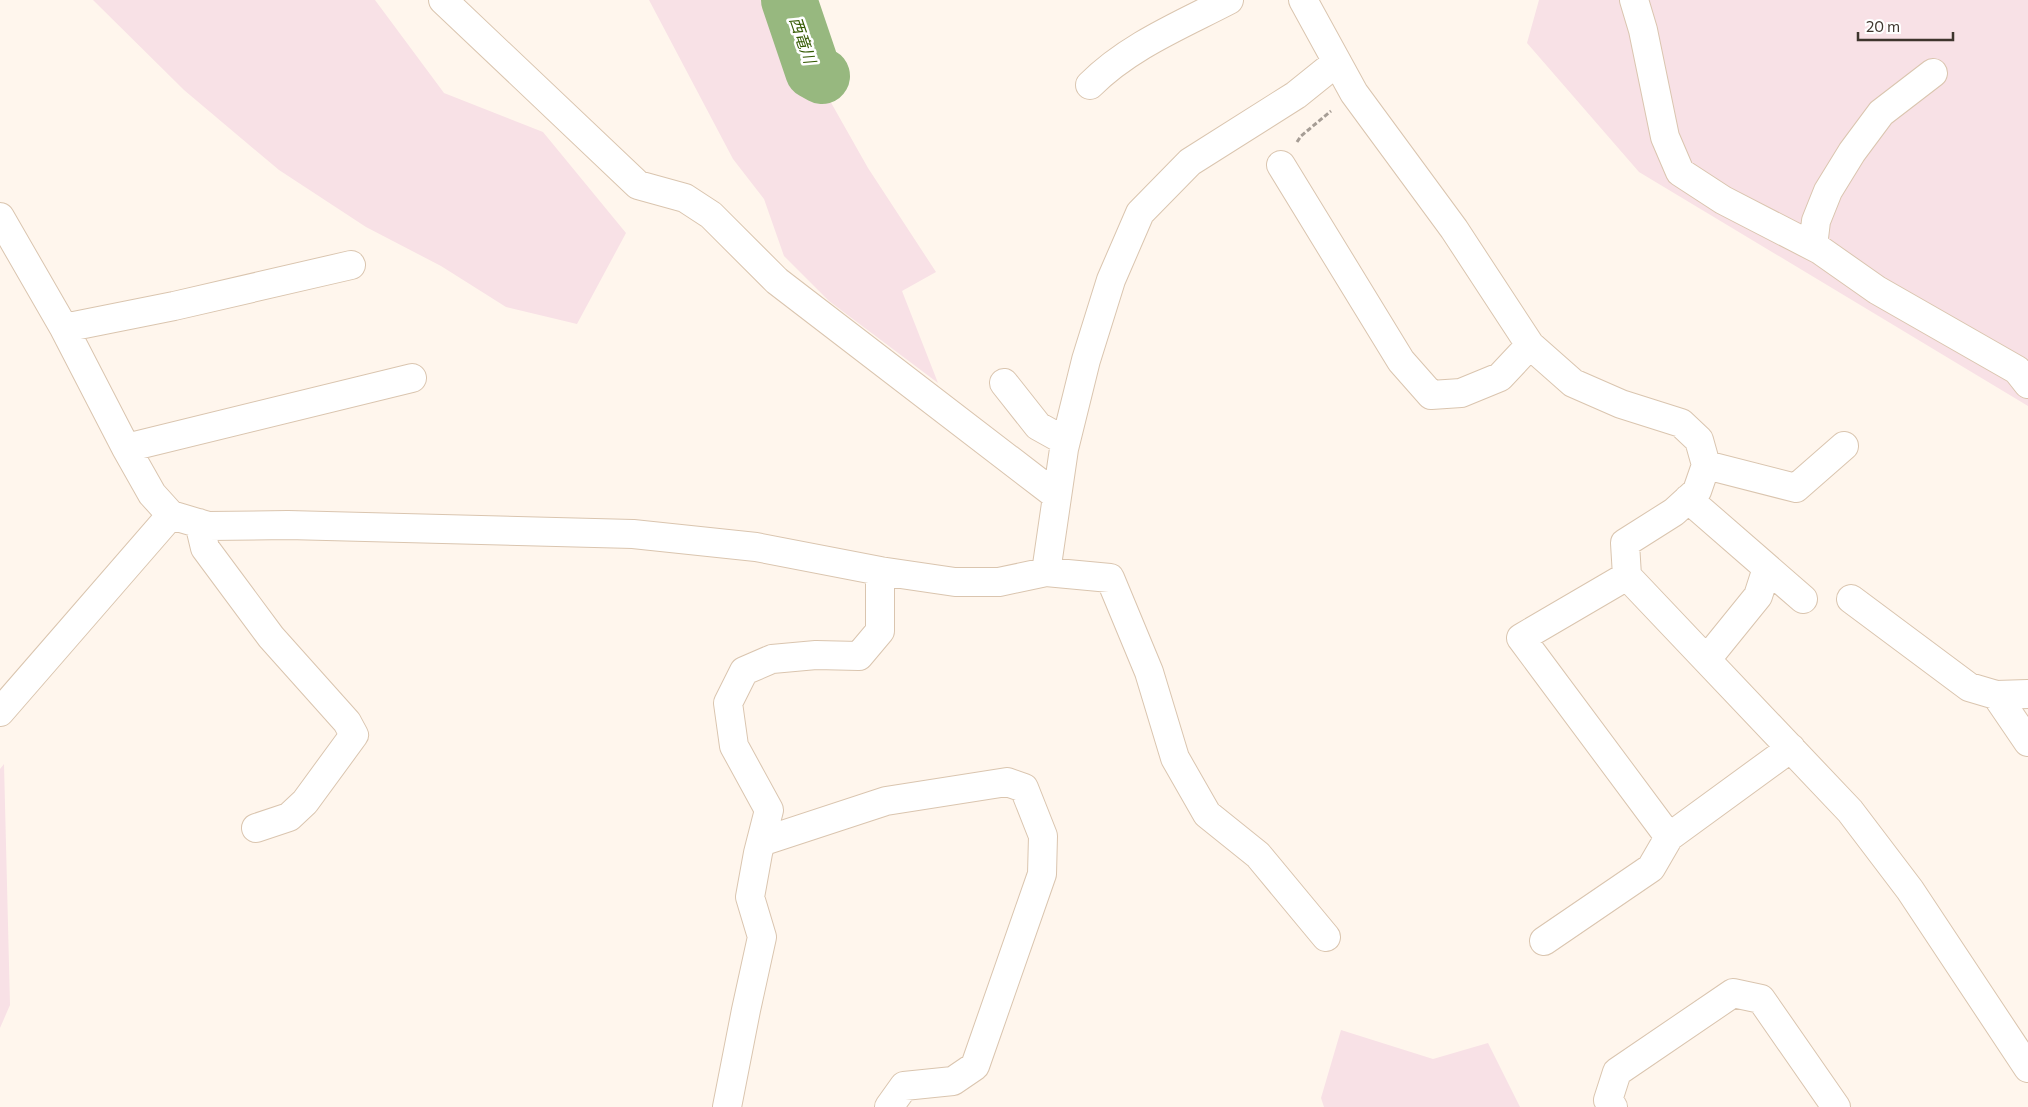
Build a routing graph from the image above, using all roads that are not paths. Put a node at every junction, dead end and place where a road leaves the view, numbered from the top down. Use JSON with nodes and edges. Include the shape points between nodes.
{"nodes":[{"id":1,"x":443,"y":0,"type":"edge"},
{"id":2,"x":1229,"y":0,"type":"edge"},
{"id":3,"x":1303,"y":0,"type":"edge"},
{"id":4,"x":1634,"y":0,"type":"edge"},
{"id":5,"x":1337,"y":62,"type":"junction"},
{"id":6,"x":1933,"y":73,"type":"dead end"},
{"id":7,"x":1090,"y":85,"type":"dead end"},
{"id":8,"x":1281,"y":165,"type":"road end"},
{"id":9,"x":0,"y":217,"type":"edge"},
{"id":10,"x":1813,"y":246,"type":"junction"},
{"id":11,"x":351,"y":265,"type":"dead end"},
{"id":12,"x":64,"y":328,"type":"junction"},
{"id":13,"x":1530,"y":345,"type":"junction"},
{"id":14,"x":412,"y":378,"type":"dead end"},
{"id":15,"x":1004,"y":383,"type":"dead end"},
{"id":16,"x":2028,"y":384,"type":"edge"},
{"id":17,"x":1066,"y":441,"type":"junction"},
{"id":18,"x":1844,"y":446,"type":"dead end"},
{"id":19,"x":126,"y":448,"type":"junction"},
{"id":20,"x":1706,"y":465,"type":"junction"},
{"id":21,"x":1057,"y":496,"type":"junction"},
{"id":22,"x":1688,"y":499,"type":"junction"},
{"id":23,"x":172,"y":515,"type":"junction"},
{"id":24,"x":199,"y":523,"type":"junction"},
{"id":25,"x":1767,"y":568,"type":"junction"},
{"id":26,"x":880,"y":571,"type":"junction"},
{"id":27,"x":1046,"y":572,"type":"junction"},
{"id":28,"x":1627,"y":576,"type":"junction"},
{"id":29,"x":1803,"y":599,"type":"dead end"},
{"id":30,"x":1851,"y":599,"type":"dead end"},
{"id":31,"x":1707,"y":659,"type":"junction"},
{"id":32,"x":2028,"y":694,"type":"edge"},
{"id":33,"x":1996,"y":695,"type":"junction"},
{"id":34,"x":0,"y":712,"type":"edge"},
{"id":35,"x":2028,"y":742,"type":"edge"},
{"id":36,"x":1791,"y":748,"type":"junction"},
{"id":37,"x":256,"y":828,"type":"dead end"},
{"id":38,"x":1669,"y":837,"type":"junction"},
{"id":39,"x":761,"y":842,"type":"junction"},
{"id":40,"x":1326,"y":938,"type":"dead end"},
{"id":41,"x":1544,"y":940,"type":"dead end"},
{"id":42,"x":2028,"y":1068,"type":"edge"},
{"id":43,"x":727,"y":1107,"type":"edge"},
{"id":44,"x":889,"y":1107,"type":"edge"},
{"id":45,"x":1613,"y":1107,"type":"edge"},
{"id":46,"x":1836,"y":1107,"type":"edge"}],
"edges":[{"from":1,"to":21,"type":"street","via":[[638,185],[685,198],[711,215],[777,280]]},
{"from":2,"to":7,"type":"street","via":[[1129,53]]},
{"from":3,"to":5,"type":"street"},
{"from":4,"to":10,"type":"street","via":[[1665,137],[1680,172],[1723,200]]},
{"from":5,"to":13,"type":"street","via":[[1354,93],[1454,230]]},
{"from":5,"to":17,"type":"street","via":[[1296,95],[1190,162],[1140,213],[1111,280],[1086,360]]},
{"from":6,"to":10,"type":"street","via":[[1881,113],[1852,152],[1828,191],[1816,221]]},
{"from":8,"to":13,"type":"street","via":[[1401,361],[1431,395],[1461,393],[1500,377]]},
{"from":9,"to":12,"type":"street"},
{"from":10,"to":16,"type":"street","via":[[1876,290],[2017,370]]},
{"from":11,"to":12,"type":"street"},
{"from":12,"to":19,"type":"street"},
{"from":13,"to":20,"type":"street","via":[[1574,383],[1621,404],[1681,423],[1699,440]]},
{"from":14,"to":19,"type":"street"},
{"from":15,"to":17,"type":"street","via":[[1038,426]]},
{"from":17,"to":21,"type":"street"},
{"from":18,"to":20,"type":"street","via":[[1796,488]]},
{"from":19,"to":23,"type":"street","via":[[152,494]]},
{"from":20,"to":22,"type":"street","via":[[1697,491]]},
{"from":21,"to":27,"type":"street"},
{"from":22,"to":25,"type":"street"},
{"from":22,"to":28,"type":"street","via":[[1674,512],[1624,543]]},
{"from":23,"to":24,"type":"street"},
{"from":23,"to":34,"type":"street"},
{"from":24,"to":26,"type":"street","via":[[208,526],[298,525],[633,534],[756,547]]},
{"from":24,"to":37,"type":"street","via":[[205,548],[271,637],[347,722],[354,735],[305,802],[289,817]]},
{"from":25,"to":29,"type":"street"},
{"from":25,"to":31,"type":"street","via":[[1758,596]]},
{"from":26,"to":27,"type":"street","via":[[955,582],[999,582]]},
{"from":26,"to":39,"type":"street","via":[[880,631],[859,656],[772,659],[744,671],[728,704],[734,746],[769,810]]},
{"from":27,"to":40,"type":"street","via":[[1110,578],[1149,672],[1175,758],[1207,814],[1258,855]]},
{"from":28,"to":31,"type":"street"},
{"from":28,"to":38,"type":"street","via":[[1521,638]]},
{"from":30,"to":33,"type":"street","via":[[1969,687]]},
{"from":31,"to":36,"type":"street"},
{"from":32,"to":33,"type":"street"},
{"from":33,"to":35,"type":"street"},
{"from":36,"to":38,"type":"street"},
{"from":36,"to":42,"type":"street","via":[[1850,811],[1910,890]]},
{"from":38,"to":41,"type":"street","via":[[1651,868]]},
{"from":39,"to":43,"type":"street","via":[[750,897],[762,937]]},
{"from":39,"to":44,"type":"street","via":[[886,801],[1007,782],[1024,788],[1043,836],[1042,874],[975,1066],[953,1081],[904,1086]]},
{"from":45,"to":46,"type":"street","via":[[1608,1100],[1617,1072],[1732,993],[1761,999]]}]}
